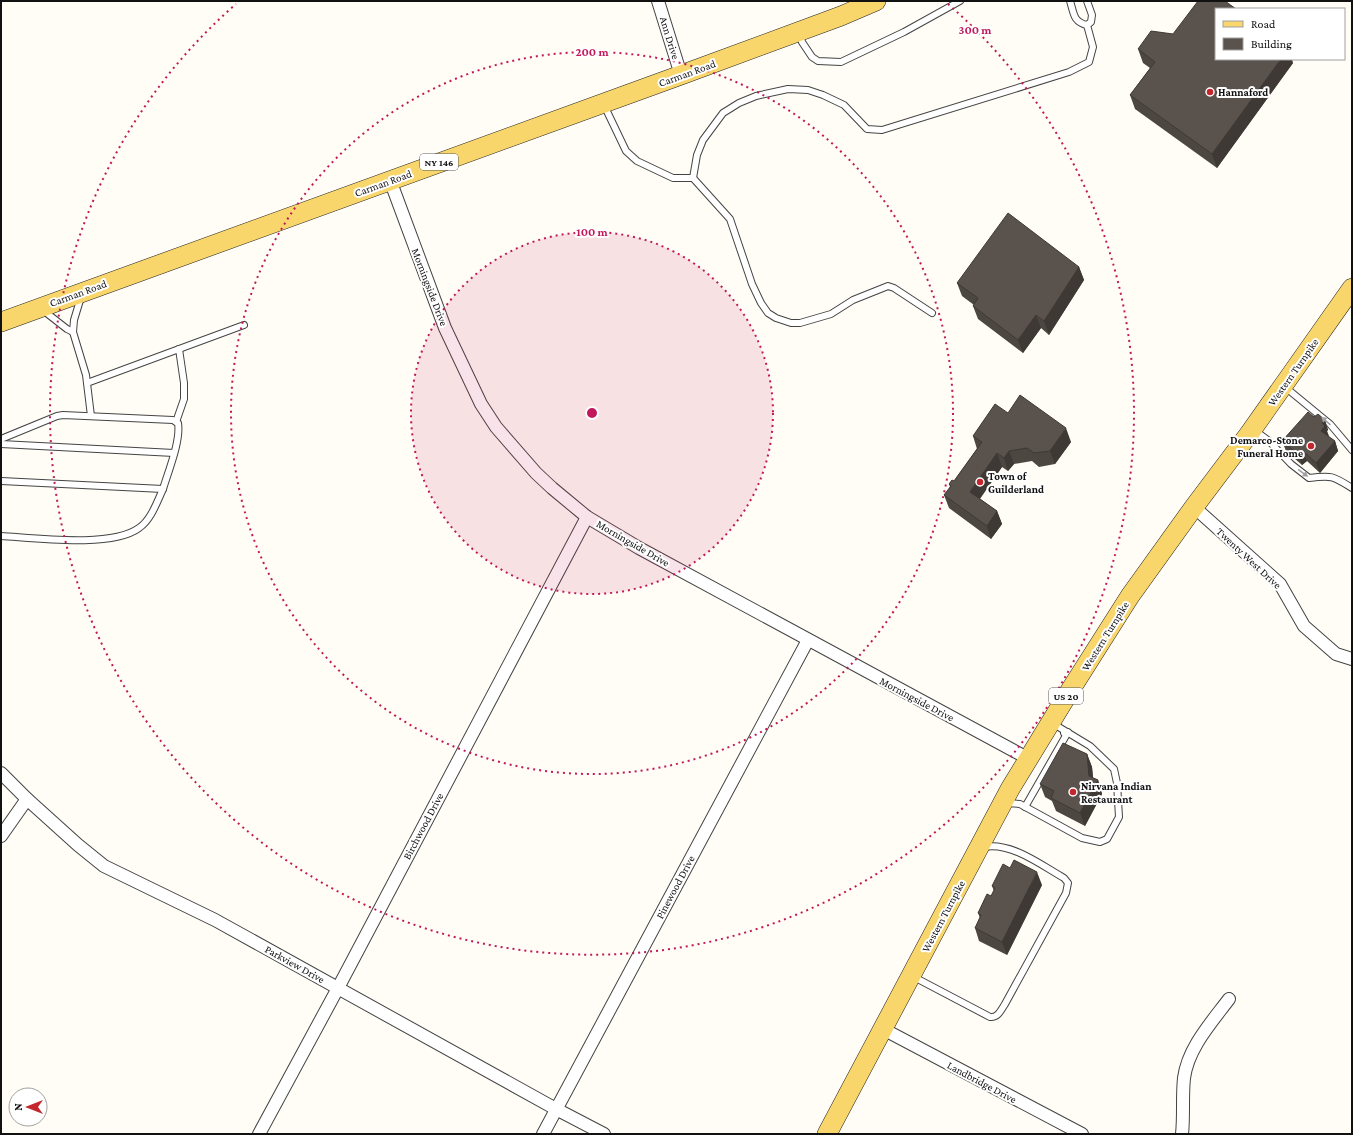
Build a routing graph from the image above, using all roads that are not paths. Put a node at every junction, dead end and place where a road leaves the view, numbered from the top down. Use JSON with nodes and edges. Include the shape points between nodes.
{"nodes":[{"id":1,"x":658,"y":1,"type":"edge"},
{"id":2,"x":876,"y":1,"type":"edge"},
{"id":3,"x":960,"y":1,"type":"edge"},
{"id":4,"x":1070,"y":1,"type":"edge"},
{"id":5,"x":1087,"y":1,"type":"edge"},
{"id":6,"x":1087,"y":25,"type":"junction"},
{"id":7,"x":800,"y":31,"type":"junction"},
{"id":8,"x":681,"y":75,"type":"junction"},
{"id":9,"x":604,"y":103,"type":"junction"},
{"id":10,"x":693,"y":178,"type":"junction"},
{"id":11,"x":390,"y":180,"type":"junction"},
{"id":12,"x":1352,"y":288,"type":"edge"},
{"id":13,"x":83,"y":292,"type":"junction"},
{"id":14,"x":40,"y":307,"type":"junction"},
{"id":15,"x":932,"y":313,"type":"dead end"},
{"id":16,"x":1,"y":322,"type":"edge"},
{"id":17,"x":244,"y":325,"type":"dead end"},
{"id":18,"x":73,"y":332,"type":"junction"},
{"id":19,"x":179,"y":350,"type":"junction"},
{"id":20,"x":87,"y":383,"type":"junction"},
{"id":21,"x":1284,"y":385,"type":"junction"},
{"id":22,"x":91,"y":416,"type":"junction"},
{"id":23,"x":176,"y":422,"type":"junction"},
{"id":24,"x":1252,"y":430,"type":"junction"},
{"id":25,"x":1,"y":438,"type":"edge"},
{"id":26,"x":1,"y":444,"type":"edge"},
{"id":27,"x":1352,"y":450,"type":"edge"},
{"id":28,"x":174,"y":454,"type":"junction"},
{"id":29,"x":1,"y":481,"type":"edge"},
{"id":30,"x":1352,"y":488,"type":"edge"},
{"id":31,"x":163,"y":489,"type":"junction"},
{"id":32,"x":1194,"y":507,"type":"junction"},
{"id":33,"x":587,"y":517,"type":"junction"},
{"id":34,"x":1,"y":536,"type":"edge"},
{"id":35,"x":808,"y":640,"type":"junction"},
{"id":36,"x":1352,"y":659,"type":"edge"},
{"id":37,"x":1060,"y":729,"type":"junction"},
{"id":38,"x":1029,"y":759,"type":"junction"},
{"id":39,"x":1,"y":773,"type":"edge"},
{"id":40,"x":27,"y":799,"type":"junction"},
{"id":41,"x":1003,"y":802,"type":"junction"},
{"id":42,"x":1025,"y":807,"type":"junction"},
{"id":43,"x":1,"y":836,"type":"edge"},
{"id":44,"x":979,"y":848,"type":"junction"},
{"id":45,"x":911,"y":975,"type":"junction"},
{"id":46,"x":338,"y":988,"type":"junction"},
{"id":47,"x":1229,"y":999,"type":"dead end"},
{"id":48,"x":883,"y":1029,"type":"junction"},
{"id":49,"x":556,"y":1109,"type":"junction"},
{"id":50,"x":259,"y":1134,"type":"edge"},
{"id":51,"x":543,"y":1134,"type":"edge"},
{"id":52,"x":604,"y":1134,"type":"edge"},
{"id":53,"x":827,"y":1134,"type":"edge"},
{"id":54,"x":1082,"y":1134,"type":"edge"},
{"id":55,"x":1182,"y":1134,"type":"edge"}],
"edges":[{"from":1,"to":8,"type":"street","name":"Ann Drive"},
{"from":2,"to":7,"type":"main road","name":"Carman Road","number":"NY 146"},
{"from":3,"to":7,"type":"lane","via":[[904,32],[841,62],[818,61],[812,57],[802,42]]},
{"from":4,"to":6,"type":"lane","via":[[1076,20]]},
{"from":5,"to":6,"type":"lane","via":[[1092,15],[1091,22]]},
{"from":6,"to":10,"type":"lane","via":[[1093,47],[1088,62],[1070,72],[882,130],[868,129],[844,105],[823,94],[808,90],[788,89],[739,102],[723,113],[703,140]]},
{"from":7,"to":8,"type":"main road","name":"Carman Road","number":"NY 146"},
{"from":8,"to":9,"type":"main road","name":"Carman Road","number":"NY 146"},
{"from":9,"to":10,"type":"lane","via":[[626,151],[637,161],[672,178]]},
{"from":9,"to":11,"type":"main road","name":"Carman Road","number":"NY 146"},
{"from":10,"to":15,"type":"lane","via":[[730,219],[752,284],[768,313],[776,318],[800,323],[831,314],[854,300],[888,286]]},
{"from":11,"to":13,"type":"main road","name":"Carman Road","number":"NY 146"},
{"from":11,"to":33,"type":"street","name":"Morningside Drive","via":[[445,328],[481,404],[507,441],[536,473]]},
{"from":12,"to":21,"type":"main road","name":"Western Turnpike","number":"US 20"},
{"from":13,"to":14,"type":"main road","name":"Carman Road","number":"NY 146"},
{"from":13,"to":18,"type":"lane"},
{"from":14,"to":16,"type":"main road","name":"Carman Road","number":"NY 146"},
{"from":14,"to":18,"type":"lane"},
{"from":17,"to":19,"type":"lane"},
{"from":18,"to":20,"type":"lane"},
{"from":19,"to":20,"type":"lane"},
{"from":19,"to":23,"type":"lane","via":[[184,399]]},
{"from":20,"to":22,"type":"lane"},
{"from":21,"to":24,"type":"main road","name":"Western Turnpike","number":"US 20"},
{"from":27,"to":21,"type":"lane","one_way":true,"via":[[1330,424]]},
{"from":22,"to":23,"type":"lane"},
{"from":22,"to":25,"type":"lane","via":[[57,416]]},
{"from":23,"to":28,"type":"lane","via":[[179,429]]},
{"from":24,"to":30,"type":"lane","one_way":true,"via":[[1269,441],[1309,478],[1335,478]]},
{"from":24,"to":32,"type":"main road","name":"Western Turnpike","number":"US 20"},
{"from":26,"to":28,"type":"lane"},
{"from":28,"to":31,"type":"lane"},
{"from":29,"to":31,"type":"lane"},
{"from":31,"to":34,"type":"lane","via":[[147,520],[139,528],[119,537],[93,541]]},
{"from":32,"to":36,"type":"street","name":"Twenty West Drive","via":[[1280,584],[1304,626],[1336,654]]},
{"from":32,"to":37,"type":"main road","name":"Western Turnpike","number":"US 20","via":[[1130,596]]},
{"from":33,"to":35,"type":"street","name":"Morningside Drive"},
{"from":33,"to":46,"type":"street","name":"Birchwood Drive"},
{"from":35,"to":38,"type":"street","name":"Morningside Drive"},
{"from":35,"to":49,"type":"street","name":"Pinewood Drive"},
{"from":37,"to":38,"type":"main road","name":"Western Turnpike","number":"US 20"},
{"from":37,"to":42,"type":"lane"},
{"from":37,"to":42,"type":"lane","via":[[1090,746],[1114,769],[1119,817],[1107,839],[1100,842],[1082,838]]},
{"from":38,"to":41,"type":"main road","name":"Western Turnpike","number":"US 20"},
{"from":39,"to":40,"type":"street","name":"Parkview Drive"},
{"from":40,"to":43,"type":"street"},
{"from":40,"to":46,"type":"street","name":"Parkview Drive","via":[[104,866],[215,920]]},
{"from":41,"to":42,"type":"lane"},
{"from":41,"to":44,"type":"main road","name":"Western Turnpike","number":"US 20"},
{"from":44,"to":45,"type":"main road","name":"Western Turnpike","number":"US 20"},
{"from":44,"to":45,"type":"lane","via":[[1000,846],[1012,849],[1064,878],[1068,883],[1066,894],[1005,1004],[993,1018]]},
{"from":45,"to":48,"type":"main road","name":"Western Turnpike","number":"US 20"},
{"from":46,"to":49,"type":"street","name":"Parkview Drive"},
{"from":46,"to":50,"type":"street","name":"Birchwood Drive"},
{"from":47,"to":55,"type":"street","via":[[1188,1058],[1184,1078]]},
{"from":48,"to":53,"type":"main road","name":"Western Turnpike","number":"US 20"},
{"from":48,"to":54,"type":"street","name":"Landbridge Drive"},
{"from":49,"to":51,"type":"street","name":"Pinewood Drive"},
{"from":49,"to":52,"type":"street","name":"Parkview Drive"}]}
